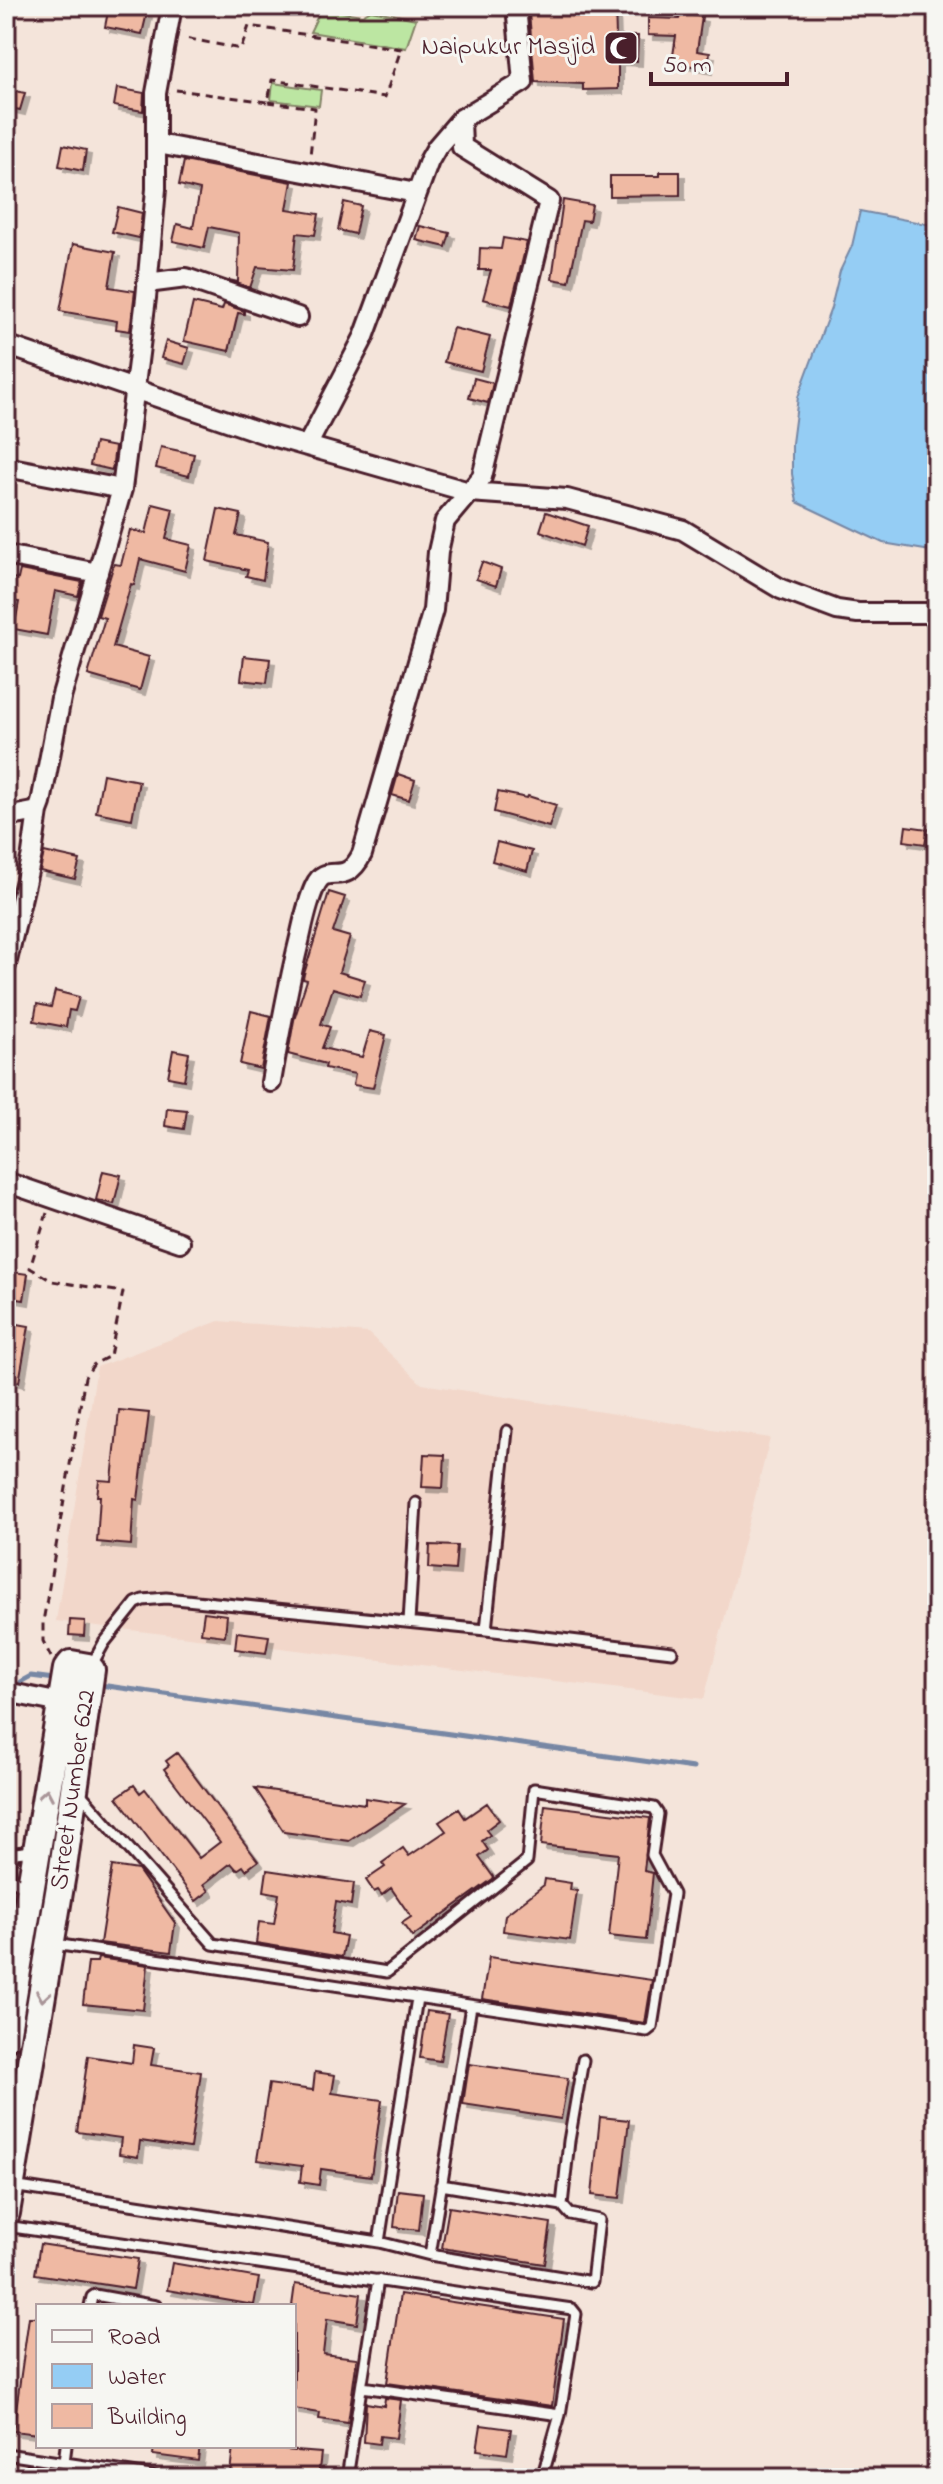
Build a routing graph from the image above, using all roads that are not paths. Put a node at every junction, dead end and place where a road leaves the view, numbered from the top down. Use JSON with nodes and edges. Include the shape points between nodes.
{"nodes":[{"id":1,"x":172,"y":6,"type":"edge"},
{"id":2,"x":516,"y":6,"type":"edge"},
{"id":3,"x":461,"y":119,"type":"junction"},
{"id":4,"x":158,"y":144,"type":"junction"},
{"id":5,"x":416,"y":193,"type":"junction"},
{"id":6,"x":147,"y":283,"type":"junction"},
{"id":7,"x":298,"y":317,"type":"dead end"},
{"id":8,"x":6,"y":345,"type":"edge"},
{"id":9,"x":135,"y":390,"type":"junction"},
{"id":10,"x":307,"y":446,"type":"junction"},
{"id":11,"x":6,"y":467,"type":"edge"},
{"id":12,"x":122,"y":489,"type":"junction"},
{"id":13,"x":469,"y":492,"type":"junction"},
{"id":14,"x":6,"y":555,"type":"edge"},
{"id":15,"x":98,"y":573,"type":"junction"},
{"id":16,"x":937,"y":613,"type":"edge"},
{"id":17,"x":38,"y":811,"type":"junction"},
{"id":18,"x":6,"y":812,"type":"edge"},
{"id":19,"x":6,"y":965,"type":"edge"},
{"id":20,"x":271,"y":1082,"type":"dead end"},
{"id":21,"x":6,"y":1182,"type":"edge"},
{"id":22,"x":180,"y":1242,"type":"dead end"},
{"id":23,"x":507,"y":1431,"type":"dead end"},
{"id":24,"x":416,"y":1503,"type":"dead end"},
{"id":25,"x":409,"y":1622,"type":"junction"},
{"id":26,"x":486,"y":1630,"type":"junction"},
{"id":27,"x":672,"y":1652,"type":"dead end"},
{"id":28,"x":79,"y":1668,"type":"junction"},
{"id":29,"x":6,"y":1692,"type":"edge"},
{"id":30,"x":61,"y":1703,"type":"junction"},
{"id":31,"x":76,"y":1788,"type":"junction"},
{"id":32,"x":35,"y":1857,"type":"junction"},
{"id":33,"x":63,"y":1868,"type":"junction"},
{"id":34,"x":51,"y":1943,"type":"junction"},
{"id":35,"x":417,"y":1998,"type":"junction"},
{"id":36,"x":471,"y":2006,"type":"junction"},
{"id":37,"x":6,"y":2037,"type":"edge"},
{"id":38,"x":583,"y":2060,"type":"dead end"},
{"id":39,"x":8,"y":2185,"type":"edge"},
{"id":40,"x":441,"y":2185,"type":"junction"},
{"id":41,"x":562,"y":2205,"type":"junction"},
{"id":42,"x":6,"y":2213,"type":"edge"},
{"id":43,"x":6,"y":2226,"type":"edge"},
{"id":44,"x":379,"y":2242,"type":"junction"},
{"id":45,"x":430,"y":2255,"type":"junction"},
{"id":46,"x":378,"y":2280,"type":"junction"},
{"id":47,"x":91,"y":2304,"type":"edge"},
{"id":48,"x":145,"y":2304,"type":"edge"},
{"id":49,"x":362,"y":2387,"type":"junction"},
{"id":50,"x":560,"y":2415,"type":"junction"},
{"id":51,"x":66,"y":2448,"type":"edge"},
{"id":52,"x":6,"y":2454,"type":"edge"},
{"id":53,"x":64,"y":2462,"type":"junction"},
{"id":54,"x":164,"y":2478,"type":"edge"},
{"id":55,"x":347,"y":2478,"type":"edge"},
{"id":56,"x":542,"y":2478,"type":"edge"}],
"edges":[{"from":1,"to":4,"type":"street","via":[[156,88]]},
{"from":2,"to":3,"type":"street","via":[[523,82]]},
{"from":3,"to":5,"type":"street","via":[[437,147]]},
{"from":3,"to":13,"type":"street","via":[[462,147],[549,201],[482,477]]},
{"from":4,"to":5,"type":"street"},
{"from":4,"to":6,"type":"street"},
{"from":5,"to":10,"type":"street","via":[[364,337]]},
{"from":6,"to":7,"type":"street","via":[[186,278]]},
{"from":6,"to":9,"type":"street"},
{"from":8,"to":9,"type":"street"},
{"from":9,"to":10,"type":"street"},
{"from":9,"to":12,"type":"street"},
{"from":10,"to":13,"type":"street"},
{"from":11,"to":12,"type":"street"},
{"from":12,"to":15,"type":"street"},
{"from":13,"to":16,"type":"street","via":[[567,499],[683,530],[781,589],[837,610]]},
{"from":13,"to":20,"type":"street","via":[[445,521],[431,620],[362,854],[349,873],[327,873],[316,882],[288,988]]},
{"from":14,"to":15,"type":"street"},
{"from":15,"to":17,"type":"street","via":[[64,686]]},
{"from":17,"to":18,"type":"street"},
{"from":17,"to":19,"type":"street"},
{"from":21,"to":22,"type":"street"},
{"from":23,"to":26,"type":"lane"},
{"from":24,"to":25,"type":"lane"},
{"from":25,"to":26,"type":"lane"},
{"from":25,"to":28,"type":"lane","via":[[143,1600]]},
{"from":26,"to":27,"type":"lane"},
{"from":28,"to":30,"type":"street","name":"Street Number 622"},
{"from":28,"to":31,"type":"street","name":"Street Number 622"},
{"from":29,"to":30,"type":"street"},
{"from":32,"to":30,"type":"street","name":"Street Number 622","one_way":true},
{"from":31,"to":33,"type":"street","name":"Street Number 622"},
{"from":31,"to":36,"type":"lane","via":[[213,1944],[387,1972],[527,1861],[534,1789],[657,1809],[652,1855],[673,1894],[650,2030]]},
{"from":32,"to":33,"type":"street"},
{"from":32,"to":37,"type":"street","name":"Street Number 622"},
{"from":33,"to":34,"type":"street","name":"Street Number 622"},
{"from":34,"to":35,"type":"lane"},
{"from":34,"to":39,"type":"street","name":"Street Number 622","one_way":true},
{"from":35,"to":36,"type":"lane"},
{"from":35,"to":44,"type":"lane"},
{"from":36,"to":40,"type":"lane"},
{"from":38,"to":41,"type":"lane"},
{"from":39,"to":42,"type":"street","name":"Street Number 622"},
{"from":39,"to":44,"type":"lane"},
{"from":40,"to":41,"type":"lane"},
{"from":40,"to":45,"type":"lane"},
{"from":41,"to":45,"type":"lane","via":[[570,2214],[599,2220],[592,2282]]},
{"from":43,"to":46,"type":"lane"},
{"from":44,"to":45,"type":"lane"},
{"from":46,"to":49,"type":"lane"},
{"from":46,"to":50,"type":"lane","via":[[575,2311]]},
{"from":47,"to":48,"type":"lane","via":[[93,2295]]},
{"from":49,"to":50,"type":"lane"},
{"from":49,"to":55,"type":"lane"},
{"from":50,"to":56,"type":"lane"},
{"from":51,"to":53,"type":"lane"},
{"from":52,"to":53,"type":"lane"},
{"from":53,"to":54,"type":"lane"}]}
